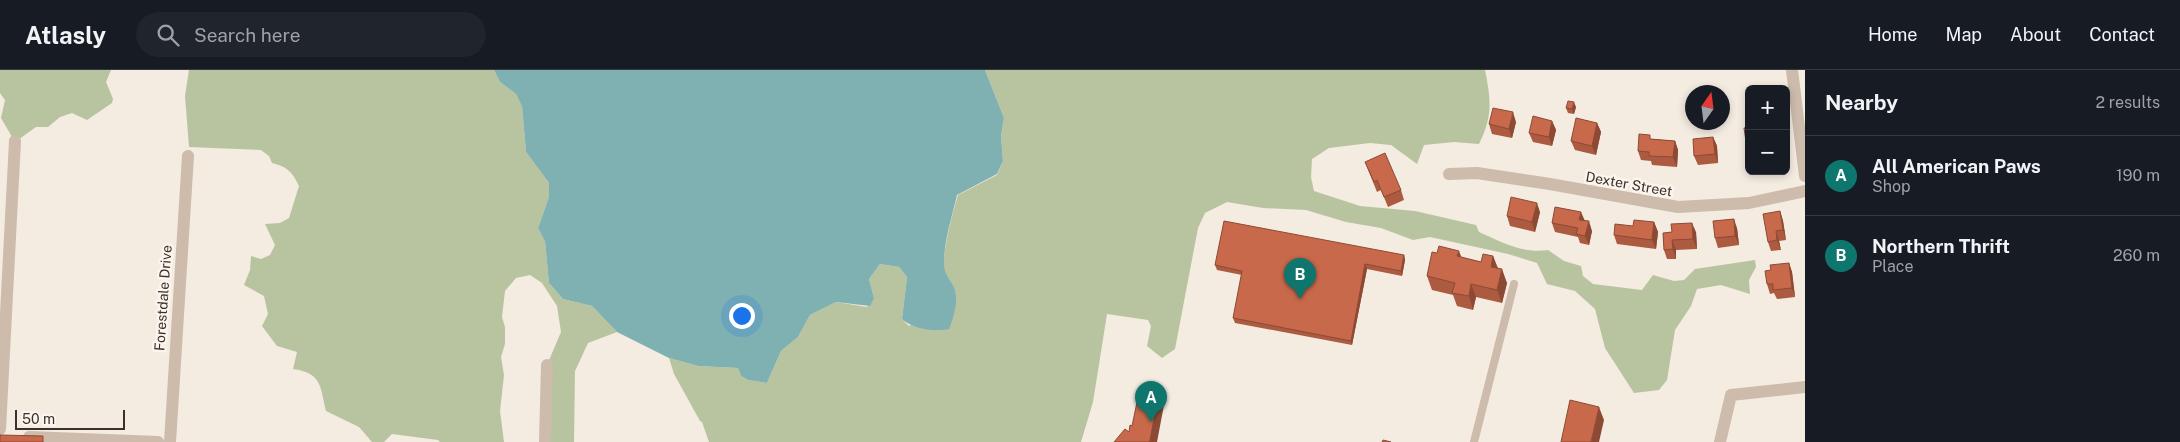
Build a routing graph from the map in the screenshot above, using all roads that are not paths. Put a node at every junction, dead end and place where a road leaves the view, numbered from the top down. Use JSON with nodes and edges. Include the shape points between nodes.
{"nodes":[{"id":1,"x":1792,"y":70,"type":"edge"},
{"id":2,"x":14,"y":140,"type":"dead end"},
{"id":3,"x":188,"y":156,"type":"dead end"},
{"id":4,"x":1448,"y":174,"type":"dead end"},
{"id":5,"x":1805,"y":176,"type":"edge"},
{"id":6,"x":1805,"y":191,"type":"edge"},
{"id":7,"x":1514,"y":284,"type":"dead end"},
{"id":8,"x":547,"y":365,"type":"dead end"},
{"id":9,"x":1805,"y":387,"type":"edge"},
{"id":10,"x":7,"y":434,"type":"edge"},
{"id":11,"x":158,"y":442,"type":"edge"},
{"id":12,"x":170,"y":442,"type":"edge"},
{"id":13,"x":545,"y":442,"type":"edge"},
{"id":14,"x":1474,"y":442,"type":"edge"},
{"id":15,"x":1720,"y":442,"type":"edge"}],
"edges":[{"from":1,"to":5,"type":"street"},
{"from":2,"to":10,"type":"street"},
{"from":3,"to":12,"type":"street","name":"Forestdale Drive"},
{"from":4,"to":6,"type":"street","name":"Dexter Street","via":[[1477,174],[1541,183],[1678,207],[1749,203]]},
{"from":7,"to":14,"type":"lane"},
{"from":8,"to":13,"type":"street"},
{"from":9,"to":15,"type":"street","via":[[1731,395]]},
{"from":10,"to":11,"type":"street"}]}
